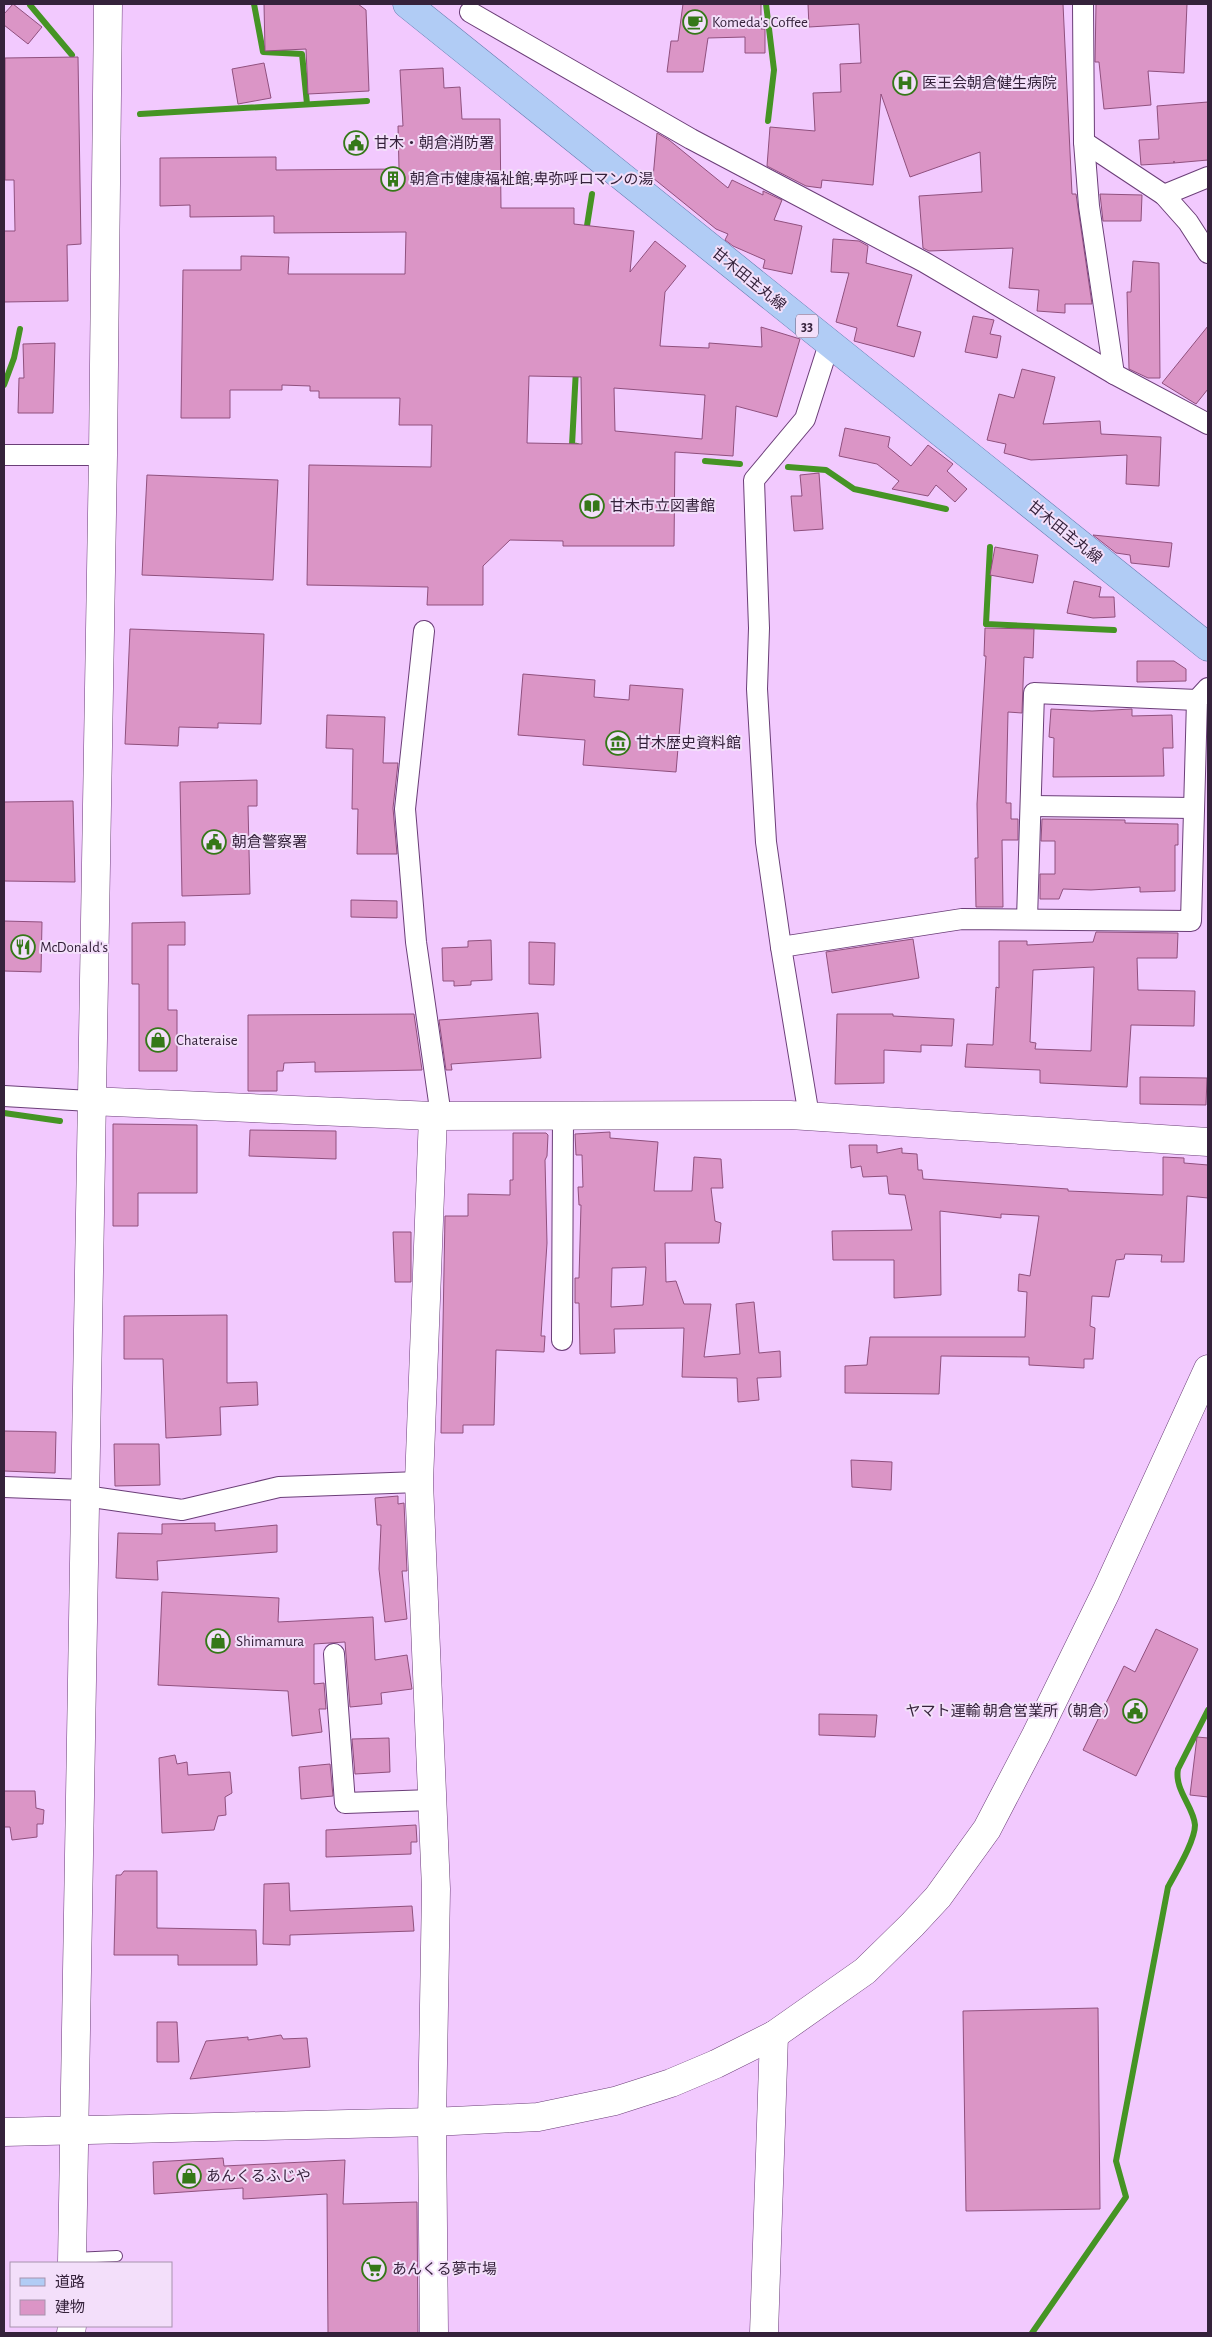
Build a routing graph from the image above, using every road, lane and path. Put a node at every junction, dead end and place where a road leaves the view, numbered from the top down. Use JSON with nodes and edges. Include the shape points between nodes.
{"nodes":[{"id":1,"x":108,"y":4,"type":"edge"},
{"id":2,"x":407,"y":4,"type":"edge"},
{"id":3,"x":1082,"y":4,"type":"edge"},
{"id":4,"x":470,"y":8,"type":"edge"},
{"id":5,"x":452,"y":40,"type":"junction"},
{"id":6,"x":1084,"y":142,"type":"junction"},
{"id":7,"x":1208,"y":177,"type":"edge"},
{"id":8,"x":1164,"y":195,"type":"junction"},
{"id":9,"x":1208,"y":253,"type":"edge"},
{"id":10,"x":829,"y":344,"type":"junction"},
{"id":11,"x":1114,"y":374,"type":"junction"},
{"id":12,"x":1208,"y":424,"type":"edge"},
{"id":13,"x":4,"y":455,"type":"edge"},
{"id":14,"x":103,"y":455,"type":"junction"},
{"id":15,"x":424,"y":631,"type":"dead end"},
{"id":16,"x":1208,"y":647,"type":"edge"},
{"id":17,"x":1203,"y":694,"type":"edge"},
{"id":18,"x":1030,"y":806,"type":"junction"},
{"id":19,"x":1194,"y":808,"type":"junction"},
{"id":20,"x":1027,"y":919,"type":"junction"},
{"id":21,"x":781,"y":947,"type":"junction"},
{"id":22,"x":4,"y":1096,"type":"edge"},
{"id":23,"x":90,"y":1101,"type":"junction"},
{"id":24,"x":563,"y":1115,"type":"junction"},
{"id":25,"x":437,"y":1116,"type":"junction"},
{"id":26,"x":809,"y":1116,"type":"junction"},
{"id":27,"x":1208,"y":1142,"type":"edge"},
{"id":28,"x":562,"y":1340,"type":"dead end"},
{"id":29,"x":1208,"y":1369,"type":"edge"},
{"id":30,"x":419,"y":1482,"type":"junction"},
{"id":31,"x":4,"y":1487,"type":"edge"},
{"id":32,"x":84,"y":1494,"type":"junction"},
{"id":33,"x":334,"y":1654,"type":"dead end"},
{"id":34,"x":432,"y":1800,"type":"junction"},
{"id":35,"x":774,"y":2035,"type":"junction"},
{"id":36,"x":432,"y":2122,"type":"junction"},
{"id":37,"x":75,"y":2131,"type":"junction"},
{"id":38,"x":4,"y":2132,"type":"edge"},
{"id":39,"x":117,"y":2256,"type":"dead end"},
{"id":40,"x":72,"y":2261,"type":"edge"},
{"id":41,"x":434,"y":2333,"type":"edge"},
{"id":42,"x":764,"y":2333,"type":"edge"}],
"edges":[{"from":1,"to":14,"type":"street"},
{"from":2,"to":5,"type":"main road","name":"甘木田主丸線","number":"33"},
{"from":3,"to":6,"type":"street"},
{"from":4,"to":5,"type":"street"},
{"from":4,"to":11,"type":"street","via":[[691,139],[924,262]]},
{"from":5,"to":10,"type":"main road","name":"甘木田主丸線","number":"33"},
{"from":6,"to":8,"type":"street"},
{"from":6,"to":11,"type":"street","via":[[1089,206]]},
{"from":7,"to":8,"type":"street"},
{"from":8,"to":9,"type":"street","via":[[1188,222]]},
{"from":10,"to":16,"type":"main road","name":"甘木田主丸線","number":"33"},
{"from":10,"to":21,"type":"street","via":[[805,419],[754,480],[759,628],[757,698],[766,842]]},
{"from":11,"to":12,"type":"street"},
{"from":13,"to":14,"type":"street"},
{"from":14,"to":23,"type":"street"},
{"from":15,"to":25,"type":"street","via":[[406,809],[416,942]]},
{"from":17,"to":18,"type":"street","via":[[1034,693]]},
{"from":17,"to":19,"type":"street"},
{"from":18,"to":19,"type":"street"},
{"from":18,"to":20,"type":"street"},
{"from":19,"to":20,"type":"street","via":[[1191,921]]},
{"from":20,"to":21,"type":"street","via":[[962,919]]},
{"from":21,"to":26,"type":"street"},
{"from":22,"to":23,"type":"street"},
{"from":23,"to":25,"type":"street"},
{"from":23,"to":32,"type":"street"},
{"from":24,"to":25,"type":"street"},
{"from":24,"to":26,"type":"street"},
{"from":24,"to":28,"type":"street"},
{"from":25,"to":30,"type":"street"},
{"from":26,"to":27,"type":"street"},
{"from":29,"to":35,"type":"street","via":[[1106,1592],[987,1829],[938,1897],[865,1971]]},
{"from":30,"to":32,"type":"street","via":[[279,1487],[182,1510]]},
{"from":30,"to":34,"type":"street"},
{"from":31,"to":32,"type":"street"},
{"from":32,"to":37,"type":"street"},
{"from":33,"to":34,"type":"street","via":[[345,1803]]},
{"from":34,"to":36,"type":"street","via":[[436,1889]]},
{"from":35,"to":36,"type":"street","via":[[671,2083],[615,2101],[538,2116]]},
{"from":35,"to":42,"type":"street"},
{"from":36,"to":37,"type":"street"},
{"from":36,"to":41,"type":"street"},
{"from":37,"to":38,"type":"street"},
{"from":37,"to":40,"type":"street"},
{"from":39,"to":40,"type":"lane"}]}
